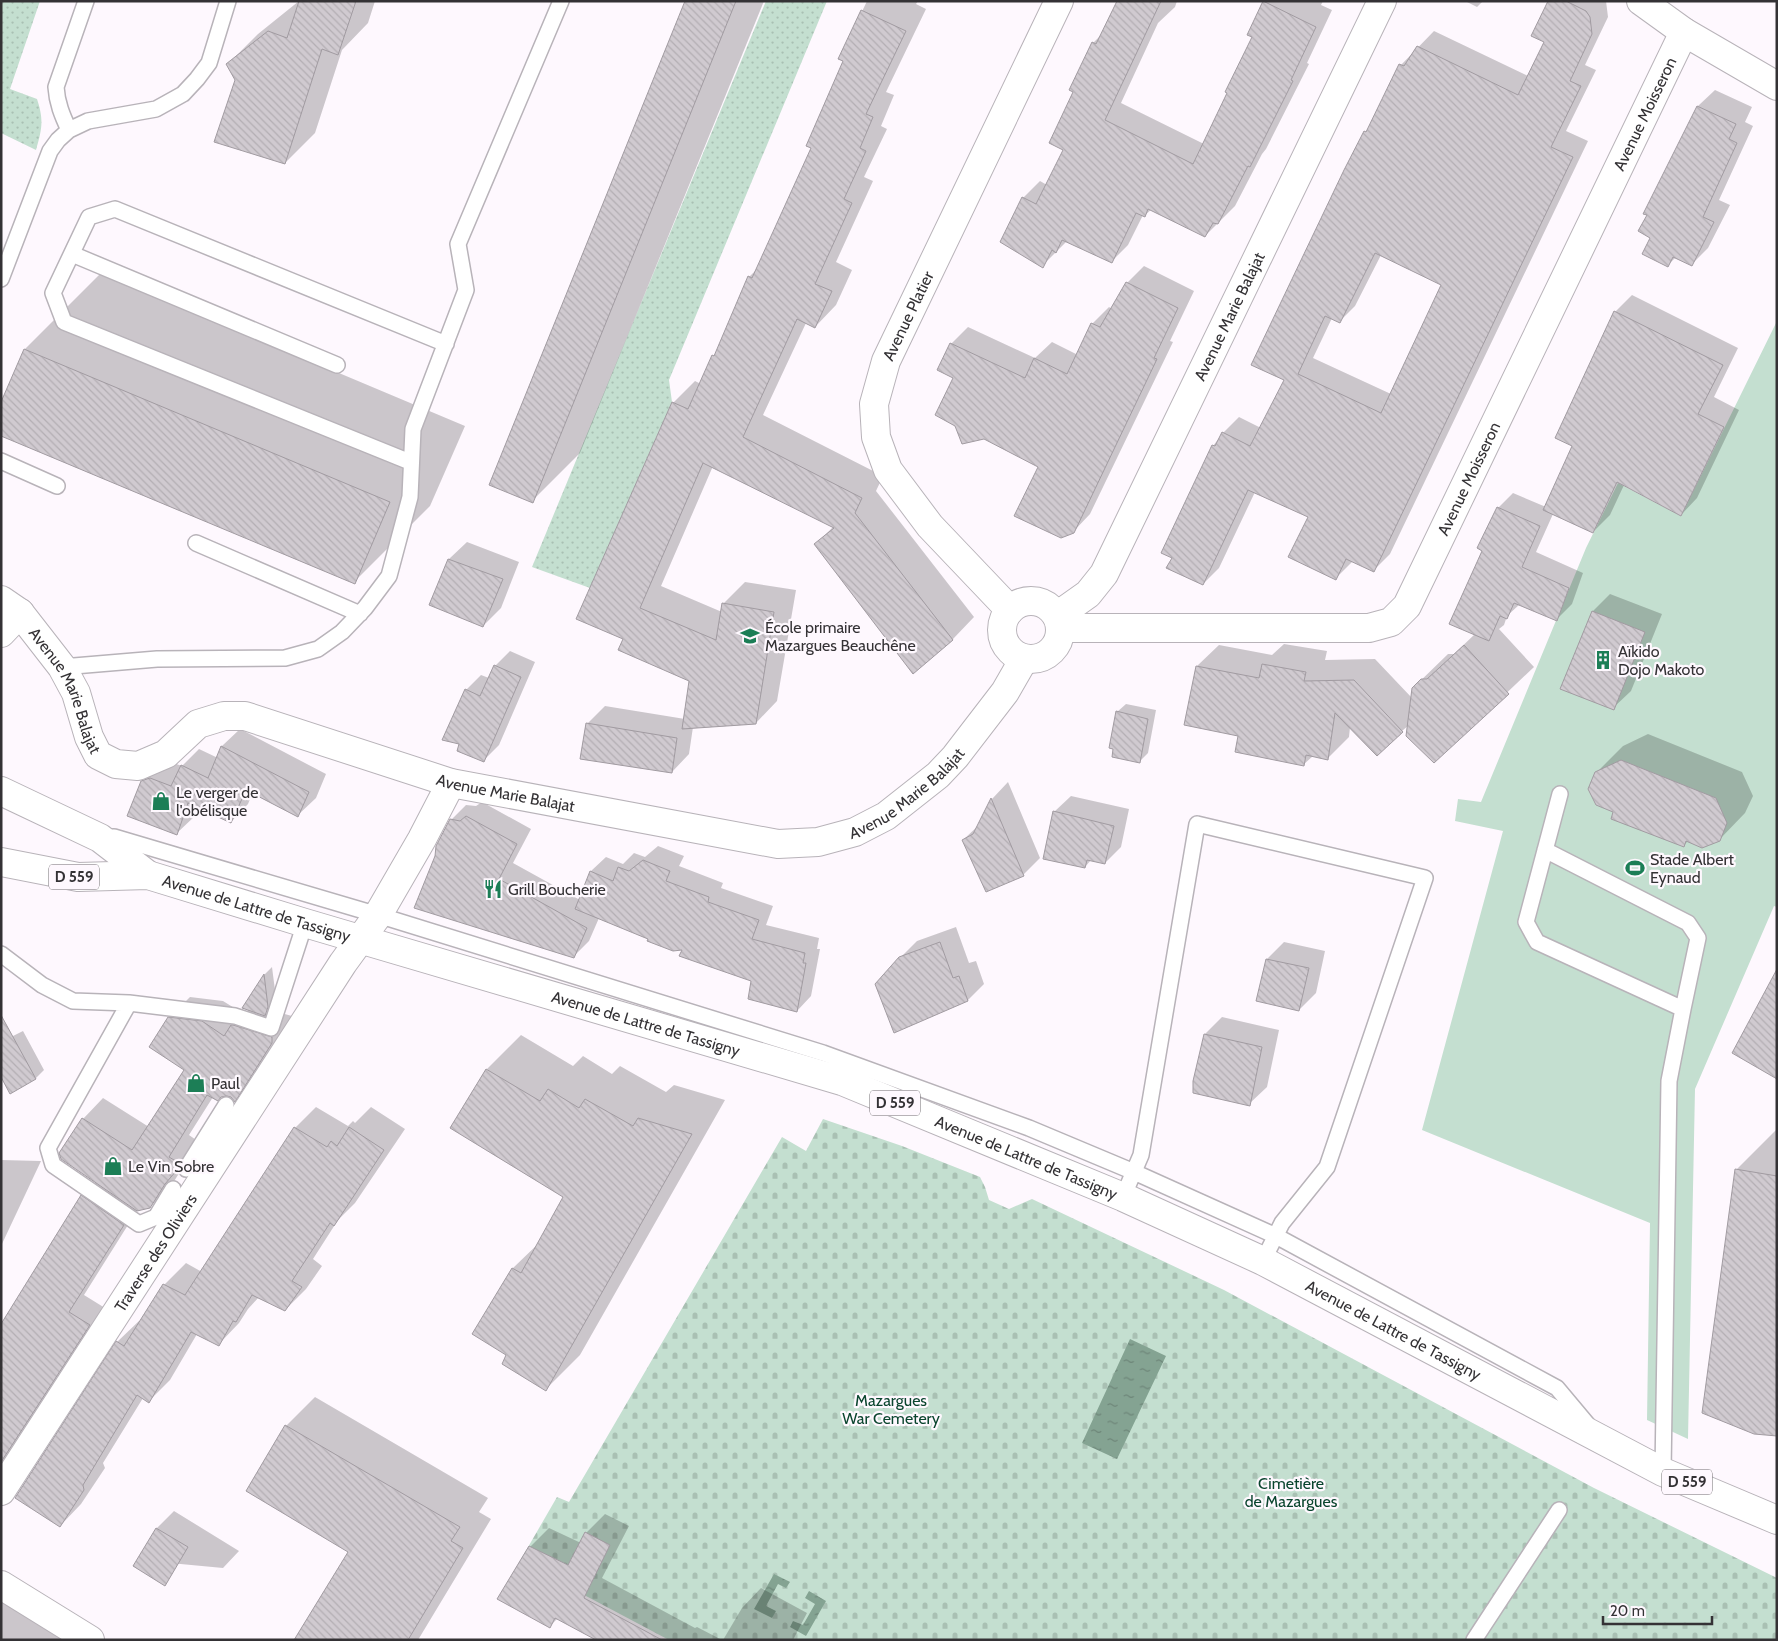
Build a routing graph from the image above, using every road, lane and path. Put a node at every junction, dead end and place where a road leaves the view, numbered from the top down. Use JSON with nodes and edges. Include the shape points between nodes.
{"nodes":[{"id":1,"x":86,"y":1,"type":"edge"},
{"id":2,"x":228,"y":1,"type":"edge"},
{"id":3,"x":561,"y":1,"type":"edge"},
{"id":4,"x":1059,"y":1,"type":"edge"},
{"id":5,"x":1382,"y":1,"type":"edge"},
{"id":6,"x":1641,"y":1,"type":"edge"},
{"id":7,"x":1684,"y":32,"type":"junction"},
{"id":8,"x":1777,"y":86,"type":"edge"},
{"id":9,"x":69,"y":130,"type":"junction"},
{"id":10,"x":72,"y":254,"type":"junction"},
{"id":11,"x":1,"y":278,"type":"edge"},
{"id":12,"x":446,"y":344,"type":"junction"},
{"id":13,"x":337,"y":365,"type":"dead end"},
{"id":14,"x":1,"y":461,"type":"edge"},
{"id":15,"x":410,"y":462,"type":"junction"},
{"id":16,"x":57,"y":486,"type":"dead end"},
{"id":17,"x":196,"y":542,"type":"dead end"},
{"id":18,"x":11,"y":606,"type":"edge"},
{"id":19,"x":1010,"y":610,"type":"junction"},
{"id":20,"x":360,"y":614,"type":"junction"},
{"id":21,"x":1059,"y":622,"type":"junction"},
{"id":22,"x":1,"y":633,"type":"edge"},
{"id":23,"x":1024,"y":659,"type":"junction"},
{"id":24,"x":62,"y":667,"type":"junction"},
{"id":25,"x":451,"y":783,"type":"junction"},
{"id":26,"x":1,"y":791,"type":"edge"},
{"id":27,"x":1560,"y":794,"type":"dead end"},
{"id":28,"x":100,"y":838,"type":"junction"},
{"id":29,"x":1545,"y":850,"type":"junction"},
{"id":30,"x":1,"y":862,"type":"edge"},
{"id":31,"x":148,"y":874,"type":"junction"},
{"id":32,"x":378,"y":915,"type":"junction"},
{"id":33,"x":305,"y":923,"type":"junction"},
{"id":34,"x":360,"y":939,"type":"junction"},
{"id":35,"x":1,"y":954,"type":"edge"},
{"id":36,"x":129,"y":1003,"type":"junction"},
{"id":37,"x":1683,"y":1009,"type":"junction"},
{"id":38,"x":226,"y":1105,"type":"dead end"},
{"id":39,"x":186,"y":1168,"type":"dead end"},
{"id":40,"x":1134,"y":1172,"type":"junction"},
{"id":41,"x":173,"y":1189,"type":"dead end"},
{"id":42,"x":1123,"y":1197,"type":"junction"},
{"id":43,"x":1276,"y":1236,"type":"junction"},
{"id":44,"x":1264,"y":1261,"type":"junction"},
{"id":45,"x":1600,"y":1440,"type":"junction"},
{"id":46,"x":1662,"y":1472,"type":"junction"},
{"id":47,"x":1,"y":1491,"type":"edge"},
{"id":48,"x":1559,"y":1510,"type":"dead end"},
{"id":49,"x":1777,"y":1520,"type":"edge"},
{"id":50,"x":1,"y":1585,"type":"edge"},
{"id":51,"x":90,"y":1640,"type":"edge"},
{"id":52,"x":1474,"y":1640,"type":"edge"}],
"edges":[{"from":1,"to":9,"type":"lane","via":[[56,87],[59,108]]},
{"from":2,"to":9,"type":"lane","via":[[209,63],[183,94],[156,109],[88,121]]},
{"from":3,"to":12,"type":"lane","via":[[458,244],[466,290]]},
{"from":4,"to":19,"type":"street","name":"Avenue Platier","via":[[886,360],[874,404],[876,437],[888,470],[930,526]]},
{"from":5,"to":21,"type":"street","name":"Avenue Marie Balajat","via":[[1104,574]]},
{"from":6,"to":7,"type":"street"},
{"from":7,"to":8,"type":"street"},
{"from":7,"to":21,"type":"street","name":"Avenue Moisseron","via":[[1407,606],[1391,622],[1369,628]]},
{"from":9,"to":11,"type":"lane","via":[[50,151]]},
{"from":10,"to":12,"type":"lane","via":[[89,217],[115,210]]},
{"from":10,"to":13,"type":"lane"},
{"from":10,"to":15,"type":"lane","via":[[53,293],[64,322]]},
{"from":12,"to":15,"type":"lane","via":[[413,429]]},
{"from":14,"to":16,"type":"lane"},
{"from":15,"to":20,"type":"lane","via":[[410,497],[389,576]]},
{"from":17,"to":20,"type":"lane"},
{"from":18,"to":22,"type":"street"},
{"from":18,"to":24,"type":"street","name":"Avenue Marie Balajat"},
{"from":19,"to":21,"type":"street","via":[[1030,601],[1041,603],[1050,608]]},
{"from":19,"to":23,"type":"street","via":[[1002,632],[1005,644]]},
{"from":20,"to":24,"type":"lane","via":[[318,649],[285,658],[157,659]]},
{"from":21,"to":23,"type":"street","via":[[1059,639],[1054,649],[1035,660]]},
{"from":23,"to":25,"type":"street","name":"Avenue Marie Balajat","via":[[1005,692],[956,757],[938,775],[886,816],[855,832],[818,842],[778,844]]},
{"from":24,"to":25,"type":"street","name":"Avenue Marie Balajat","via":[[76,694],[98,755],[116,764],[138,766],[166,754],[198,724],[224,716],[245,716]]},
{"from":25,"to":32,"type":"street","name":"Traverse des Oliviers"},
{"from":26,"to":28,"type":"street","name":"Avenue de Lattre de Tassigny","number":"D 559"},
{"from":27,"to":29,"type":"lane"},
{"from":28,"to":31,"type":"street","name":"Avenue de Lattre de Tassigny","number":"D 559"},
{"from":28,"to":32,"type":"lane","via":[[114,837]]},
{"from":29,"to":37,"type":"lane","via":[[1688,924],[1698,938]]},
{"from":29,"to":37,"type":"lane","via":[[1526,922],[1537,942]]},
{"from":30,"to":31,"type":"street","name":"Avenue de Lattre de Tassigny","number":"D 559","via":[[78,877]]},
{"from":31,"to":33,"type":"street","name":"Avenue de Lattre de Tassigny","number":"D 559"},
{"from":32,"to":34,"type":"street","name":"Traverse des Oliviers"},
{"from":32,"to":40,"type":"lane","via":[[823,1053],[1030,1128]]},
{"from":33,"to":34,"type":"street","name":"Avenue de Lattre de Tassigny","number":"D 559"},
{"from":33,"to":36,"type":"lane","via":[[271,1028],[235,1016]]},
{"from":34,"to":42,"type":"street","name":"Avenue de Lattre de Tassigny","number":"D 559","via":[[842,1081]]},
{"from":34,"to":47,"type":"street","name":"Traverse des Oliviers"},
{"from":35,"to":36,"type":"lane","via":[[42,985],[73,1000]]},
{"from":36,"to":41,"type":"lane","via":[[48,1148],[53,1165],[139,1224],[156,1217]]},
{"from":37,"to":46,"type":"lane","via":[[1669,1080]]},
{"from":38,"to":39,"type":"lane"},
{"from":40,"to":42,"type":"lane"},
{"from":40,"to":43,"type":"lane"},
{"from":40,"to":43,"type":"lane","via":[[1141,1155],[1197,824],[1425,878],[1327,1167],[1282,1223]]},
{"from":42,"to":44,"type":"street","name":"Avenue de Lattre de Tassigny","number":"D 559"},
{"from":43,"to":44,"type":"lane"},
{"from":43,"to":45,"type":"lane","via":[[1557,1388]]},
{"from":44,"to":45,"type":"street","name":"Avenue de Lattre de Tassigny","number":"D 559"},
{"from":45,"to":46,"type":"street","name":"Avenue de Lattre de Tassigny","number":"D 559"},
{"from":46,"to":49,"type":"street","name":"Avenue de Lattre de Tassigny","number":"D 559"},
{"from":48,"to":52,"type":"lane"},
{"from":50,"to":51,"type":"street"}]}
